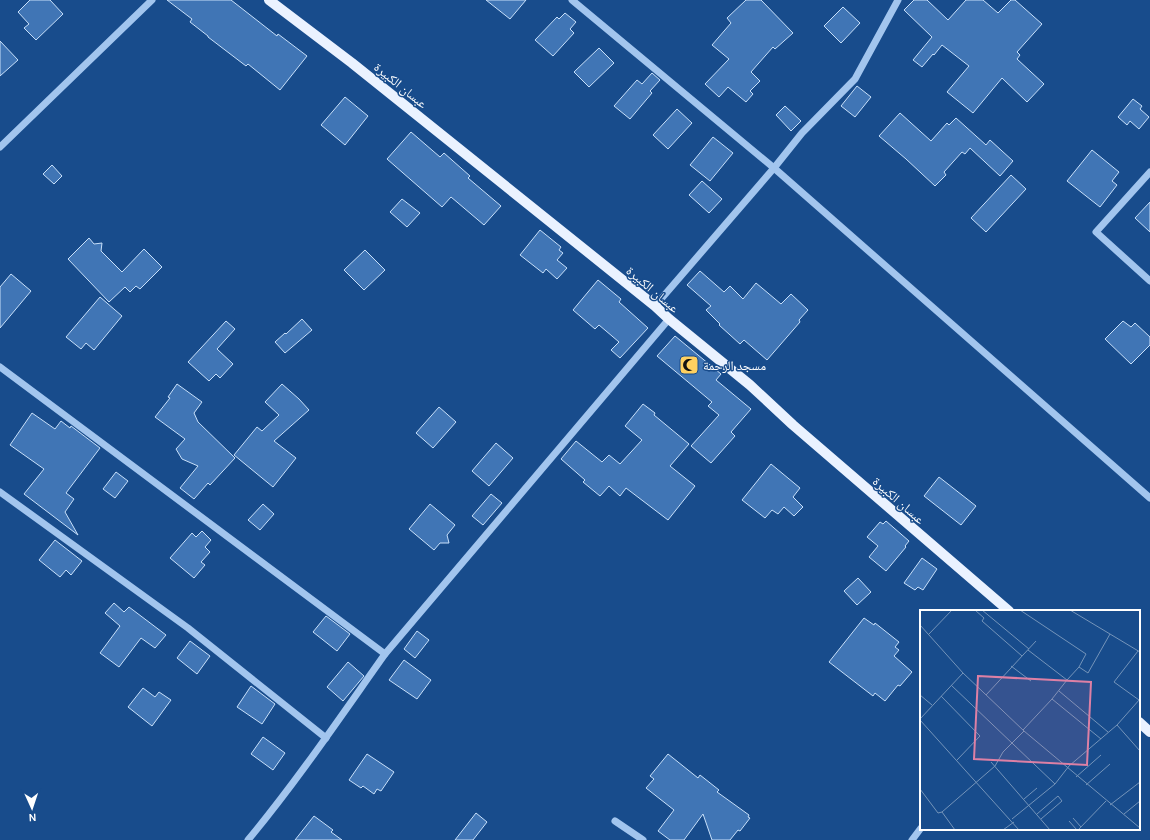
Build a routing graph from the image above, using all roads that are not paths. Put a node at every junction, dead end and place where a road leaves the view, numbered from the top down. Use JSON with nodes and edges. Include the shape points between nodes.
{"nodes":[{"id":1,"x":152,"y":0,"type":"edge"},
{"id":2,"x":269,"y":0,"type":"edge"},
{"id":3,"x":572,"y":0,"type":"edge"},
{"id":4,"x":898,"y":0,"type":"edge"},
{"id":5,"x":0,"y":146,"type":"edge"},
{"id":6,"x":774,"y":168,"type":"junction"},
{"id":7,"x":1150,"y":172,"type":"edge"},
{"id":8,"x":1150,"y":281,"type":"edge"},
{"id":9,"x":655,"y":306,"type":"junction"},
{"id":10,"x":670,"y":319,"type":"junction"},
{"id":11,"x":0,"y":367,"type":"edge"},
{"id":12,"x":0,"y":492,"type":"edge"},
{"id":13,"x":1150,"y":498,"type":"edge"},
{"id":14,"x":1008,"y":610,"type":"edge"},
{"id":15,"x":385,"y":654,"type":"junction"},
{"id":16,"x":1140,"y":723,"type":"edge"},
{"id":17,"x":1150,"y":732,"type":"edge"},
{"id":18,"x":326,"y":738,"type":"junction"},
{"id":19,"x":615,"y":821,"type":"dead end"},
{"id":20,"x":920,"y":829,"type":"edge"},
{"id":21,"x":248,"y":840,"type":"edge"},
{"id":22,"x":643,"y":840,"type":"edge"},
{"id":23,"x":912,"y":840,"type":"edge"}],
"edges":[{"from":1,"to":5,"type":"street"},
{"from":2,"to":9,"type":"main road","name":"عبسان الكبيرة","via":[[358,68]]},
{"from":3,"to":6,"type":"street"},
{"from":4,"to":6,"type":"street","via":[[855,79],[802,133]]},
{"from":6,"to":9,"type":"street"},
{"from":6,"to":13,"type":"street"},
{"from":7,"to":8,"type":"street","via":[[1096,232]]},
{"from":9,"to":10,"type":"main road","name":"عبسان الكبيرة"},
{"from":10,"to":14,"type":"main road","name":"عبسان الكبيرة","via":[[750,385]]},
{"from":10,"to":15,"type":"street"},
{"from":11,"to":15,"type":"street"},
{"from":12,"to":18,"type":"street","via":[[188,628]]},
{"from":15,"to":18,"type":"street"},
{"from":16,"to":17,"type":"main road"},
{"from":18,"to":21,"type":"street"},
{"from":19,"to":22,"type":"street"},
{"from":20,"to":23,"type":"street"}]}
